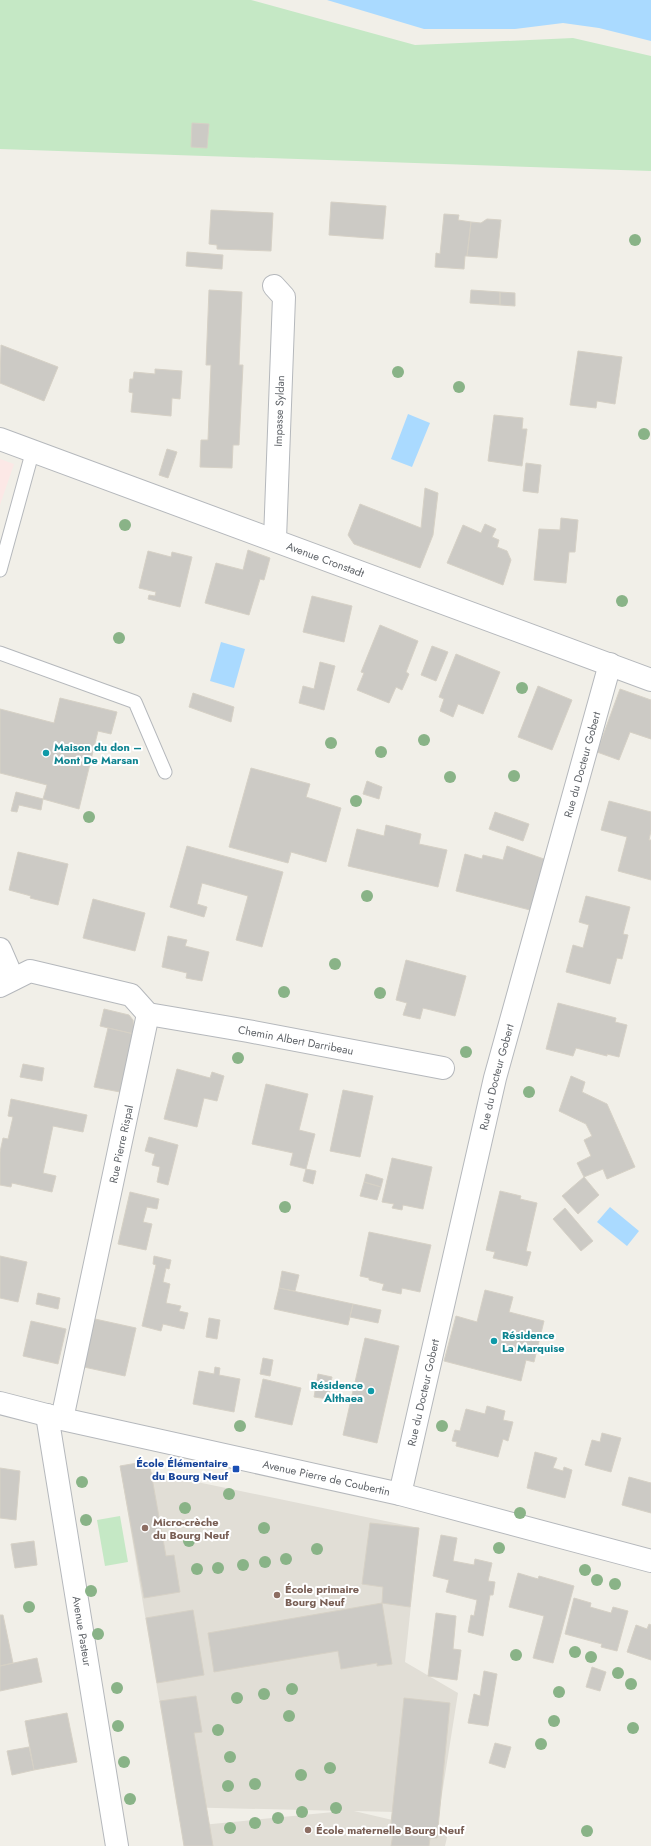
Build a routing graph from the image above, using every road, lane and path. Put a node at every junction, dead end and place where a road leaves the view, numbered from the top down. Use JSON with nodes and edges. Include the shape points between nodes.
{"nodes":[{"id":1,"x":274,"y":286,"type":"dead end"},
{"id":2,"x":0,"y":439,"type":"edge"},
{"id":3,"x":33,"y":450,"type":"junction"},
{"id":4,"x":275,"y":540,"type":"junction"},
{"id":5,"x":0,"y":570,"type":"edge"},
{"id":6,"x":0,"y":653,"type":"edge"},
{"id":7,"x":610,"y":664,"type":"junction"},
{"id":8,"x":651,"y":680,"type":"edge"},
{"id":9,"x":165,"y":772,"type":"dead end"},
{"id":10,"x":0,"y":949,"type":"edge"},
{"id":11,"x":7,"y":983,"type":"edge"},
{"id":12,"x":148,"y":1014,"type":"junction"},
{"id":13,"x":443,"y":1068,"type":"dead end"},
{"id":14,"x":0,"y":1403,"type":"edge"},
{"id":15,"x":55,"y":1417,"type":"junction"},
{"id":16,"x":400,"y":1494,"type":"junction"},
{"id":17,"x":651,"y":1561,"type":"edge"},
{"id":18,"x":117,"y":1846,"type":"edge"}],
"edges":[{"from":1,"to":4,"type":"street","name":"Impasse Syldan","via":[[284,297]]},
{"from":2,"to":3,"type":"street","name":"Avenue Cronstadt"},
{"from":3,"to":4,"type":"street","name":"Avenue Cronstadt"},
{"from":3,"to":5,"type":"lane"},
{"from":4,"to":7,"type":"street","name":"Avenue Cronstadt"},
{"from":6,"to":9,"type":"lane","via":[[135,702]]},
{"from":7,"to":8,"type":"street","name":"Avenue Cronstadt"},
{"from":7,"to":16,"type":"street","name":"Rue du Docteur Gobert","via":[[495,1078]]},
{"from":10,"to":11,"type":"street"},
{"from":11,"to":12,"type":"street","via":[[30,971],[131,995]]},
{"from":12,"to":13,"type":"street","name":"Chemin Albert Darribeau"},
{"from":12,"to":15,"type":"street","name":"Rue Pierre Rispal"},
{"from":14,"to":15,"type":"street","name":"Avenue Pierre de Coubertin"},
{"from":15,"to":16,"type":"street","name":"Avenue Pierre de Coubertin"},
{"from":15,"to":18,"type":"street","name":"Avenue Pasteur"},
{"from":16,"to":17,"type":"street","name":"Avenue Pierre de Coubertin"}]}
